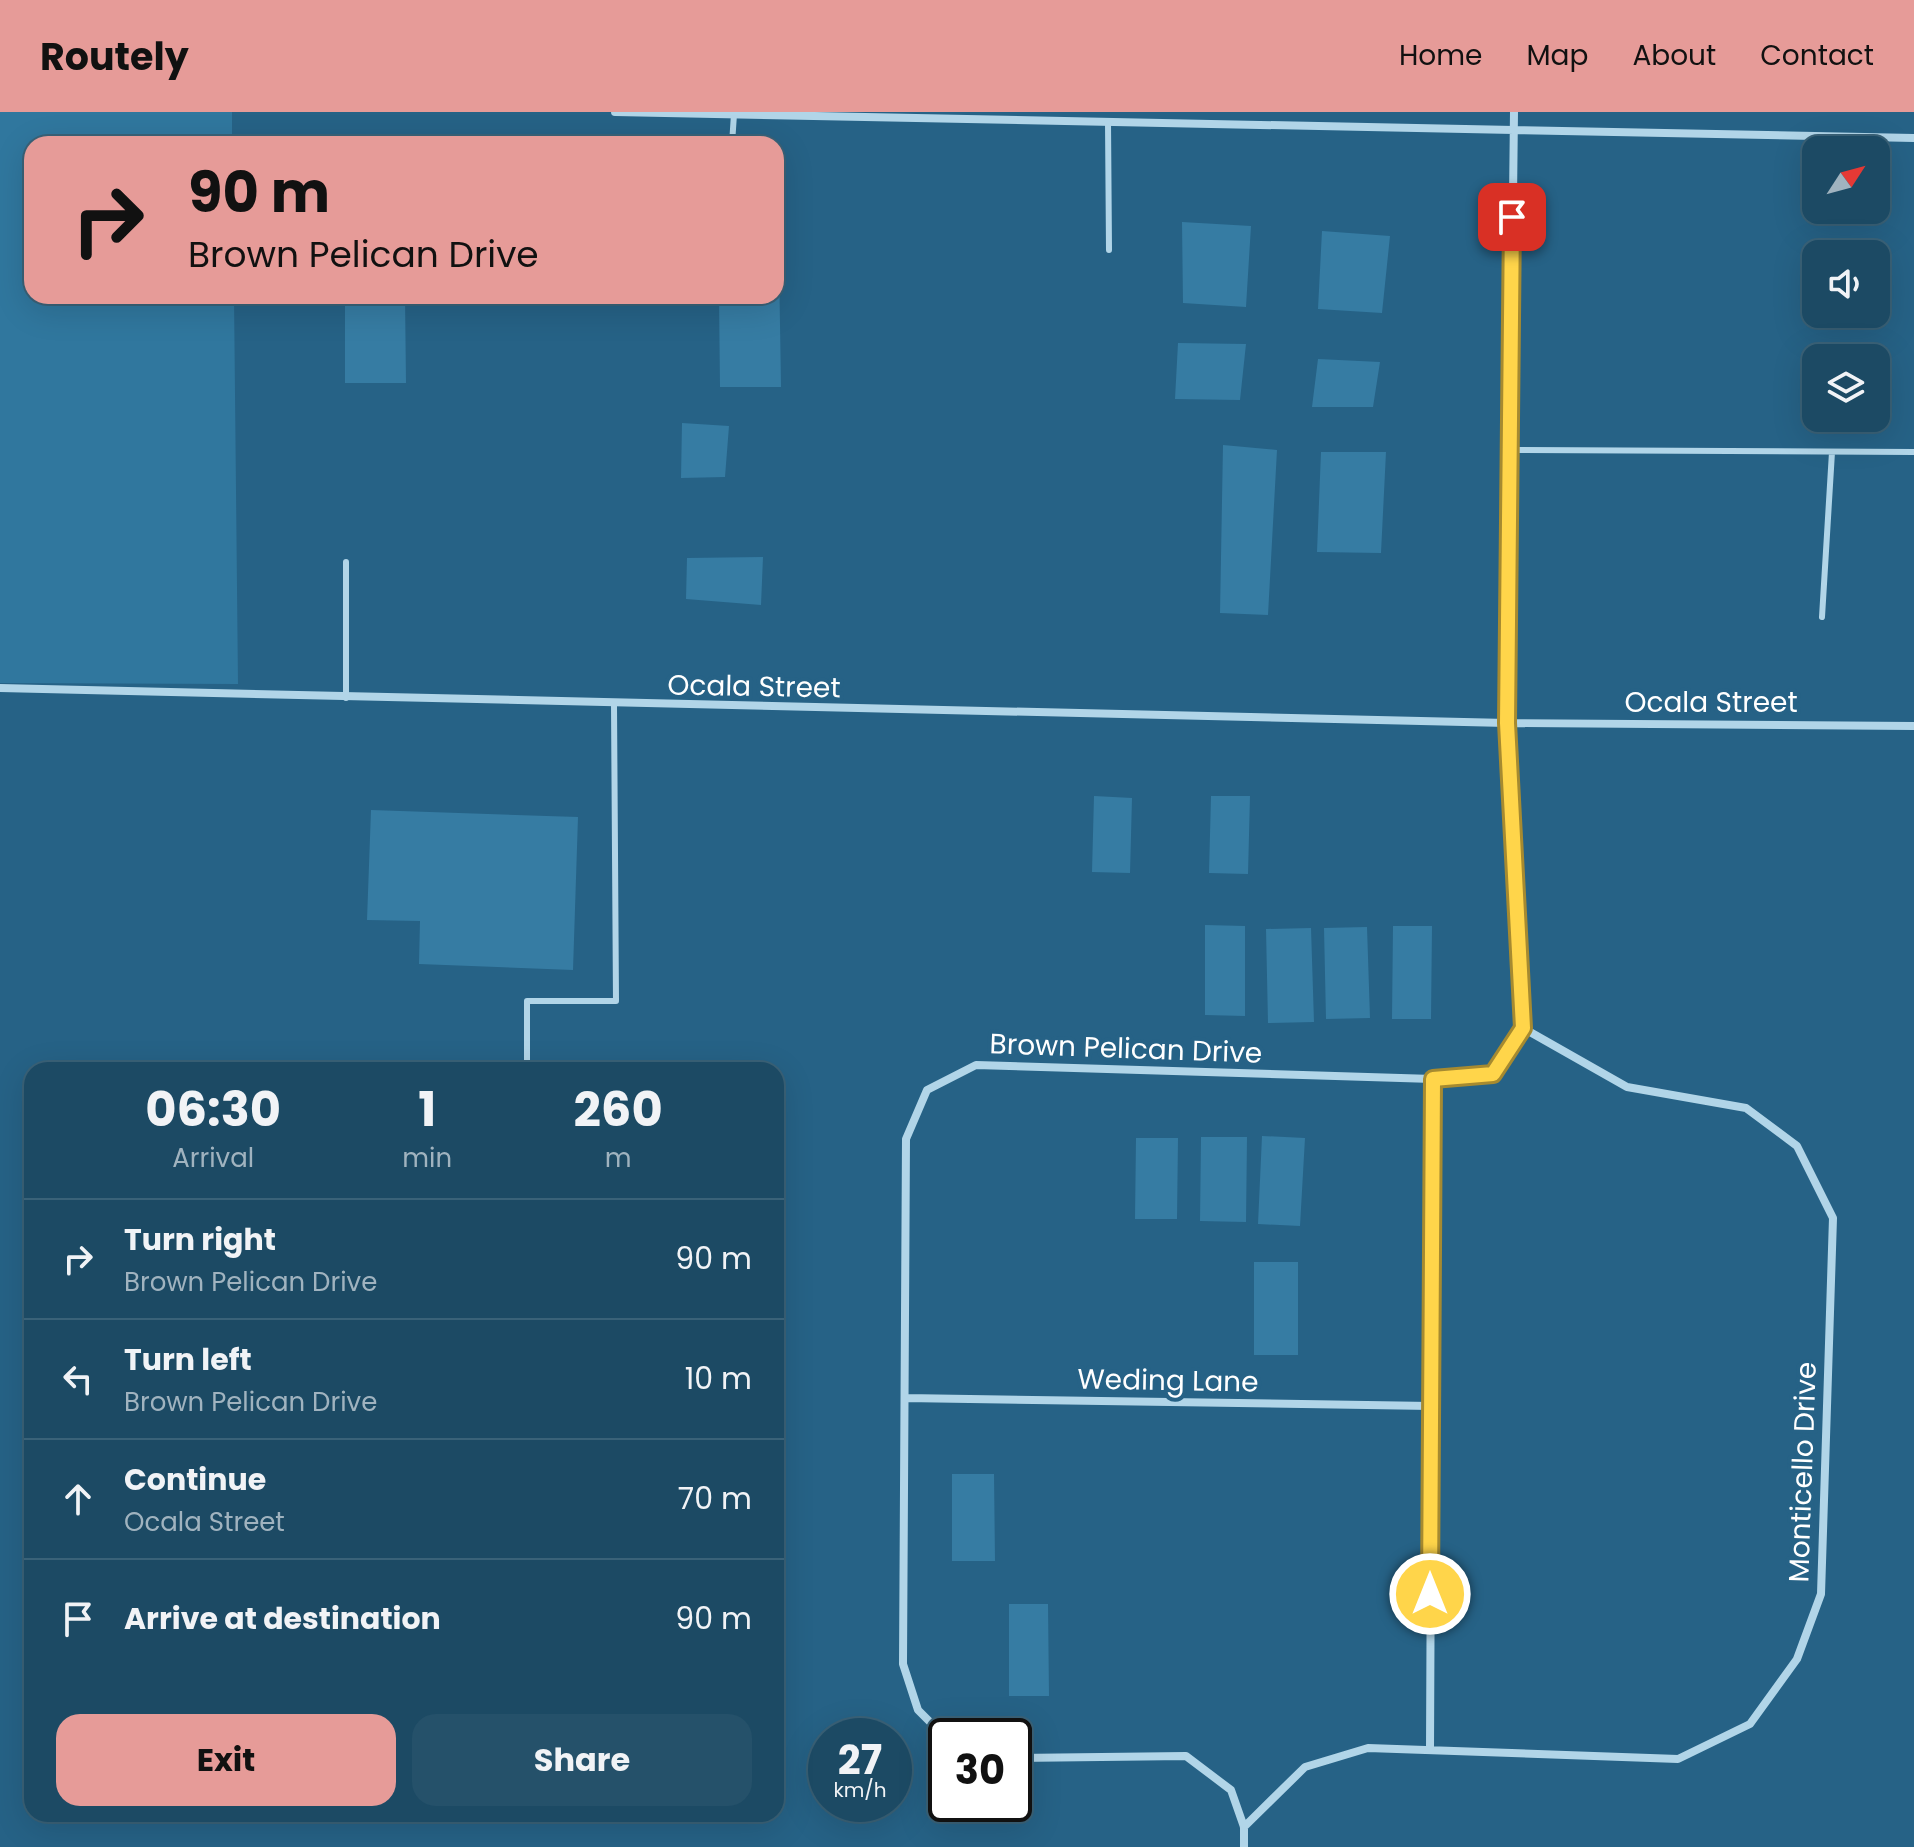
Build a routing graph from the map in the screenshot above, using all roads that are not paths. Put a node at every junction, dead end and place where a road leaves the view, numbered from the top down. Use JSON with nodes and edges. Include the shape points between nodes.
{"nodes":[{"id":1,"x":615,"y":112,"type":"edge"},
{"id":2,"x":1177,"y":112,"type":"edge"},
{"id":3,"x":1514,"y":112,"type":"edge"},
{"id":4,"x":734,"y":114,"type":"junction"},
{"id":5,"x":1108,"y":122,"type":"junction"},
{"id":6,"x":1177,"y":123,"type":"junction"},
{"id":7,"x":1513,"y":130,"type":"junction"},
{"id":8,"x":733,"y":136,"type":"edge"},
{"id":9,"x":1914,"y":138,"type":"edge"},
{"id":10,"x":1109,"y":250,"type":"dead end"},
{"id":11,"x":1510,"y":450,"type":"junction"},
{"id":12,"x":1832,"y":452,"type":"junction"},
{"id":13,"x":1914,"y":452,"type":"edge"},
{"id":14,"x":346,"y":562,"type":"dead end"},
{"id":15,"x":1822,"y":617,"type":"dead end"},
{"id":16,"x":0,"y":688,"type":"edge"},
{"id":17,"x":346,"y":698,"type":"junction"},
{"id":18,"x":614,"y":705,"type":"junction"},
{"id":19,"x":1507,"y":723,"type":"junction"},
{"id":20,"x":1914,"y":726,"type":"edge"},
{"id":21,"x":1523,"y":1028,"type":"junction"},
{"id":22,"x":527,"y":1062,"type":"edge"},
{"id":23,"x":1433,"y":1079,"type":"junction"},
{"id":24,"x":905,"y":1398,"type":"junction"},
{"id":25,"x":1431,"y":1406,"type":"junction"},
{"id":26,"x":928,"y":1720,"type":"edge"},
{"id":27,"x":1430,"y":1750,"type":"junction"},
{"id":28,"x":1032,"y":1758,"type":"edge"},
{"id":29,"x":1244,"y":1827,"type":"junction"},
{"id":30,"x":1244,"y":1847,"type":"edge"}],
"edges":[{"from":1,"to":4,"type":"street"},
{"from":2,"to":6,"type":"lane"},
{"from":3,"to":7,"type":"street"},
{"from":4,"to":5,"type":"street"},
{"from":4,"to":8,"type":"lane"},
{"from":5,"to":6,"type":"street"},
{"from":5,"to":10,"type":"lane"},
{"from":6,"to":7,"type":"street"},
{"from":7,"to":9,"type":"street"},
{"from":7,"to":11,"type":"street"},
{"from":11,"to":12,"type":"lane"},
{"from":11,"to":19,"type":"street"},
{"from":12,"to":13,"type":"lane"},
{"from":12,"to":15,"type":"lane"},
{"from":14,"to":17,"type":"lane"},
{"from":16,"to":17,"type":"street","name":"Ocala Street"},
{"from":17,"to":18,"type":"street","name":"Ocala Street"},
{"from":18,"to":19,"type":"street","name":"Ocala Street"},
{"from":18,"to":22,"type":"lane","via":[[616,1001],[527,1001]]},
{"from":19,"to":20,"type":"street","name":"Ocala Street"},
{"from":19,"to":21,"type":"street"},
{"from":21,"to":23,"type":"street","name":"Brown Pelican Drive","via":[[1493,1074]]},
{"from":21,"to":27,"type":"street","name":"Monticello Drive","via":[[1627,1087],[1746,1108],[1797,1146],[1833,1218],[1821,1594],[1797,1659],[1750,1724],[1678,1759]]},
{"from":23,"to":24,"type":"street","name":"Brown Pelican Drive","via":[[976,1065],[927,1090],[906,1139]]},
{"from":23,"to":25,"type":"street"},
{"from":24,"to":25,"type":"street","name":"Weding Lane"},
{"from":24,"to":26,"type":"street","name":"Brown Pelican Drive","via":[[903,1664],[918,1710]]},
{"from":25,"to":27,"type":"street"},
{"from":27,"to":29,"type":"street","name":"Monticello Drive","via":[[1368,1748],[1305,1767]]},
{"from":28,"to":29,"type":"street","via":[[1186,1756],[1231,1790]]},
{"from":29,"to":30,"type":"street"}]}
